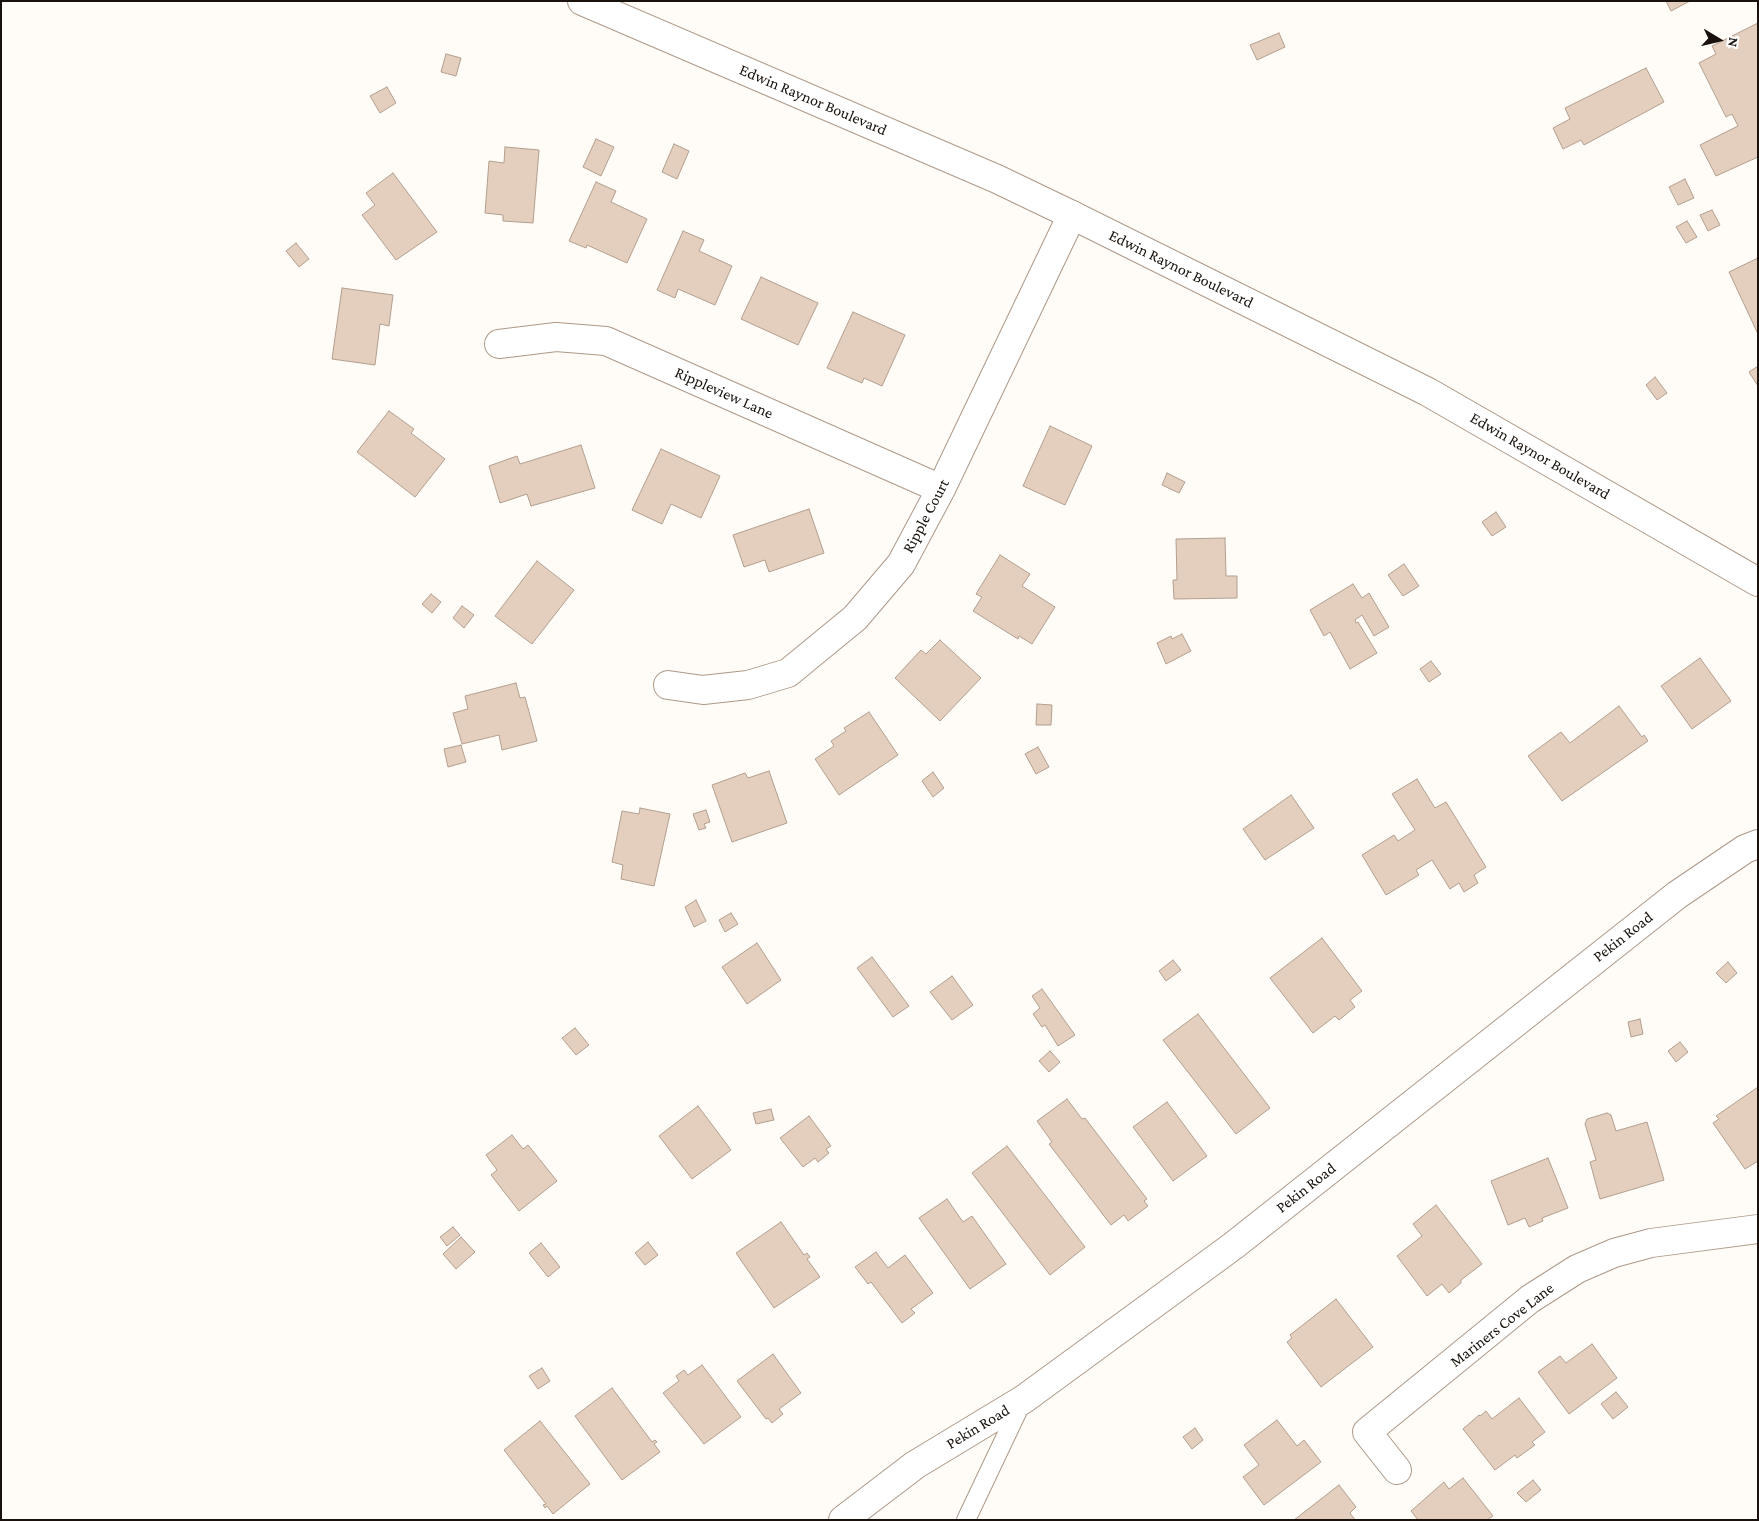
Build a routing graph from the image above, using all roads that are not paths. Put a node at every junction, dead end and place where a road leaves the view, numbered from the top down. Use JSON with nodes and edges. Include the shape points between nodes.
{"nodes":[{"id":1,"x":582,"y":1,"type":"edge"},
{"id":2,"x":1072,"y":215,"type":"junction"},
{"id":3,"x":499,"y":344,"type":"dead end"},
{"id":4,"x":941,"y":489,"type":"junction"},
{"id":5,"x":1758,"y":582,"type":"edge"},
{"id":6,"x":668,"y":685,"type":"dead end"},
{"id":7,"x":1758,"y":844,"type":"edge"},
{"id":8,"x":1758,"y":1229,"type":"edge"},
{"id":9,"x":1024,"y":1399,"type":"junction"},
{"id":10,"x":1397,"y":1470,"type":"dead end"},
{"id":11,"x":844,"y":1520,"type":"edge"},
{"id":12,"x":966,"y":1520,"type":"edge"}],
"edges":[{"from":1,"to":2,"type":"street","name":"Edwin Raynor Boulevard","via":[[997,179]]},
{"from":2,"to":4,"type":"street","name":"Ripple Court"},
{"from":2,"to":5,"type":"street","name":"Edwin Raynor Boulevard","via":[[1428,392]]},
{"from":3,"to":4,"type":"street","name":"Rippleview Lane","via":[[556,337],[606,341]]},
{"from":4,"to":6,"type":"street","name":"Ripple Court","via":[[901,564],[855,618],[788,673],[748,685],[704,690]]},
{"from":7,"to":9,"type":"street","name":"Pekin Road","via":[[1677,895],[1233,1246]]},
{"from":8,"to":10,"type":"street","name":"Mariners Cove Lane","via":[[1651,1243],[1614,1253],[1577,1270],[1530,1299],[1367,1432]]},
{"from":9,"to":11,"type":"street","name":"Pekin Road","via":[[915,1465]]},
{"from":9,"to":12,"type":"lane"}]}
